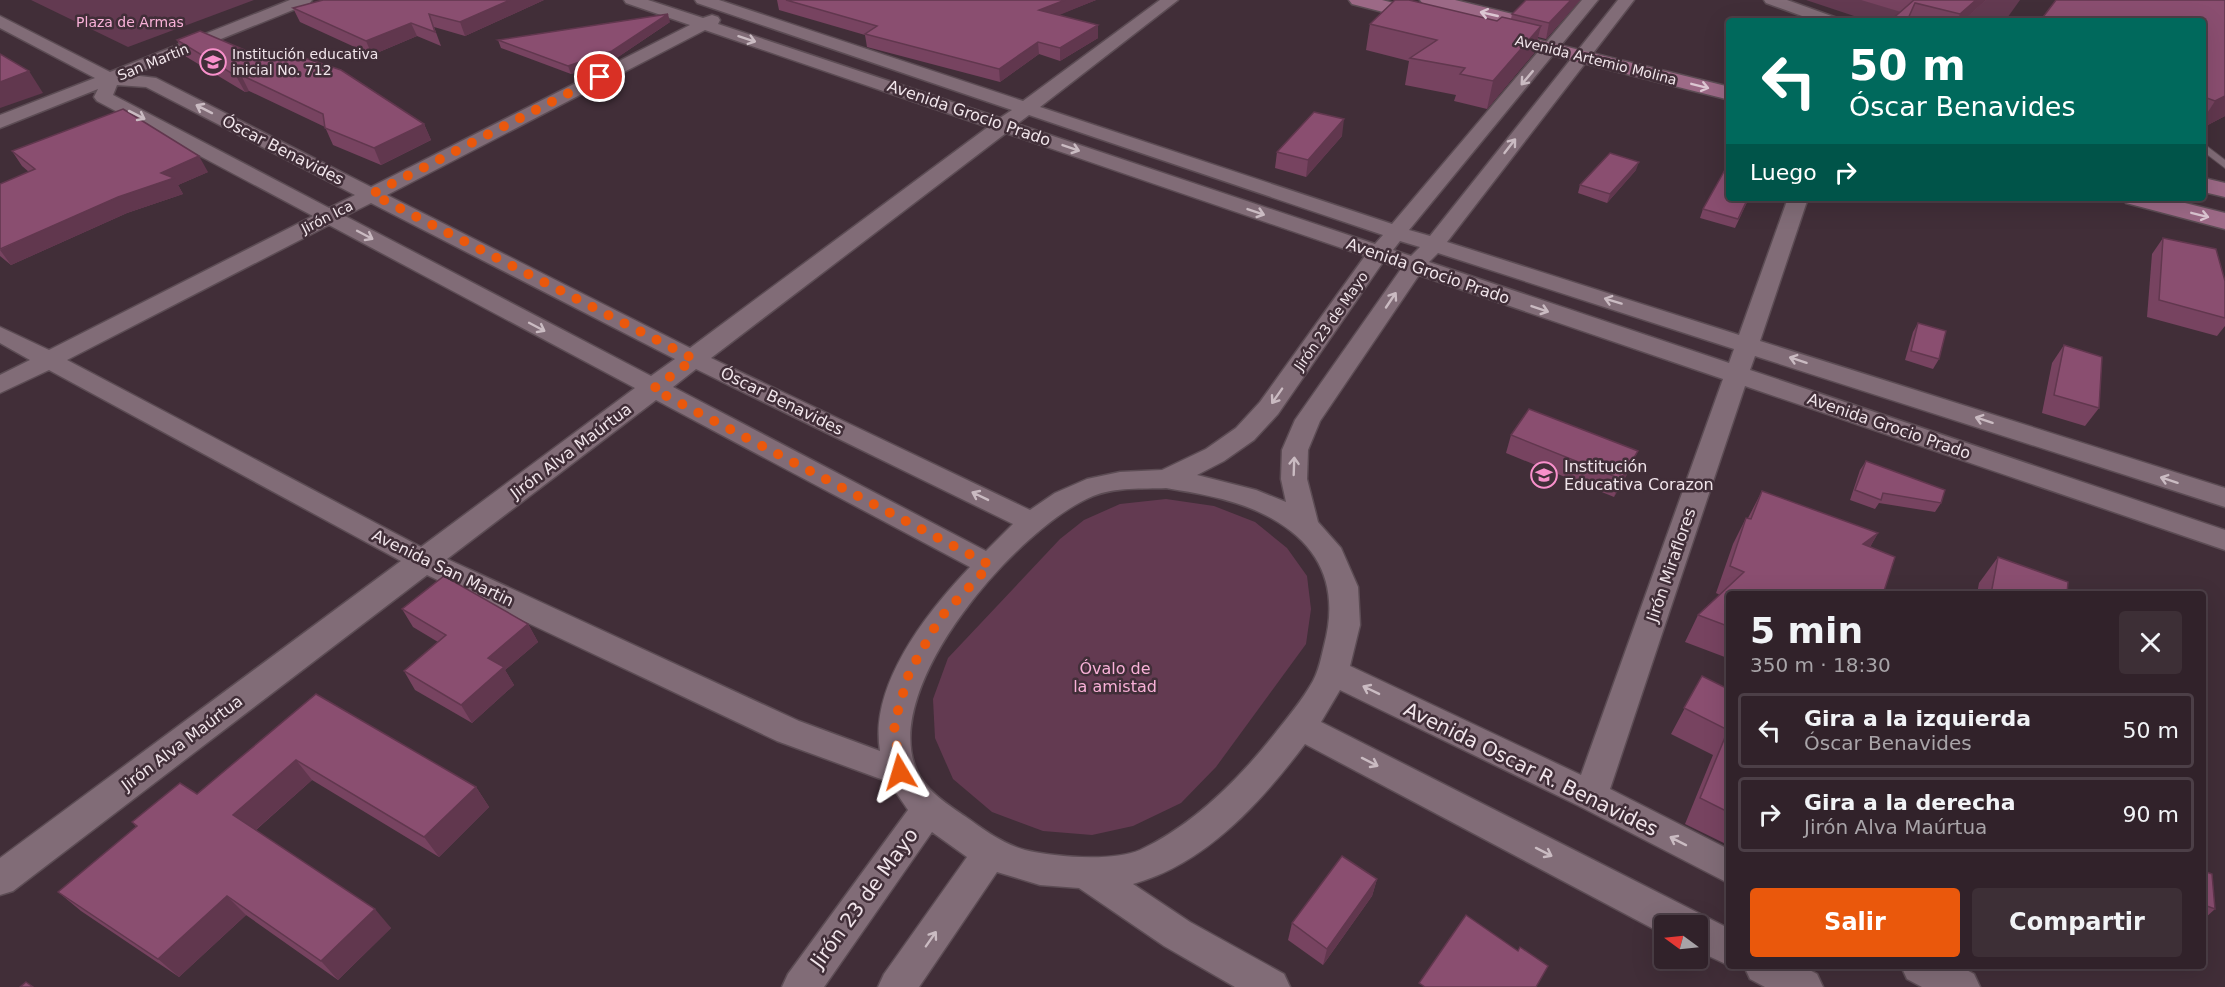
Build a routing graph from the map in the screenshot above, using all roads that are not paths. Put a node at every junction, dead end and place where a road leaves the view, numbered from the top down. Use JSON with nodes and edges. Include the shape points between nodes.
{"nodes":[{"id":1,"x":304,"y":0,"type":"edge"},
{"id":2,"x":632,"y":0,"type":"edge"},
{"id":3,"x":703,"y":0,"type":"edge"},
{"id":4,"x":1170,"y":0,"type":"edge"},
{"id":5,"x":1359,"y":0,"type":"edge"},
{"id":6,"x":1430,"y":0,"type":"edge"},
{"id":7,"x":1590,"y":0,"type":"edge"},
{"id":8,"x":1626,"y":0,"type":"edge"},
{"id":9,"x":1772,"y":0,"type":"edge"},
{"id":10,"x":741,"y":5,"type":"edge"},
{"id":11,"x":1822,"y":18,"type":"edge"},
{"id":12,"x":0,"y":21,"type":"edge"},
{"id":13,"x":704,"y":24,"type":"junction"},
{"id":14,"x":1565,"y":32,"type":"junction"},
{"id":15,"x":1616,"y":45,"type":"dead end"},
{"id":16,"x":1586,"y":47,"type":"junction"},
{"id":17,"x":1551,"y":49,"type":"junction"},
{"id":18,"x":1673,"y":59,"type":"dead end"},
{"id":19,"x":1726,"y":73,"type":"edge"},
{"id":20,"x":111,"y":79,"type":"junction"},
{"id":21,"x":1726,"y":93,"type":"edge"},
{"id":22,"x":1026,"y":108,"type":"junction"},
{"id":23,"x":0,"y":122,"type":"edge"},
{"id":24,"x":1005,"y":125,"type":"junction"},
{"id":25,"x":2206,"y":149,"type":"edge"},
{"id":26,"x":2225,"y":165,"type":"edge"},
{"id":27,"x":2206,"y":185,"type":"edge"},
{"id":28,"x":2225,"y":189,"type":"edge"},
{"id":29,"x":372,"y":194,"type":"junction"},
{"id":30,"x":1797,"y":201,"type":"edge"},
{"id":31,"x":2147,"y":201,"type":"edge"},
{"id":32,"x":330,"y":216,"type":"junction"},
{"id":33,"x":2225,"y":221,"type":"edge"},
{"id":34,"x":1398,"y":233,"type":"junction"},
{"id":35,"x":1434,"y":244,"type":"junction"},
{"id":36,"x":1378,"y":254,"type":"junction"},
{"id":37,"x":1414,"y":266,"type":"junction"},
{"id":38,"x":0,"y":334,"type":"edge"},
{"id":39,"x":1747,"y":343,"type":"junction"},
{"id":40,"x":694,"y":359,"type":"junction"},
{"id":41,"x":48,"y":361,"type":"junction"},
{"id":42,"x":1737,"y":375,"type":"junction"},
{"id":43,"x":0,"y":385,"type":"edge"},
{"id":44,"x":653,"y":389,"type":"junction"},
{"id":45,"x":1166,"y":479,"type":"junction"},
{"id":46,"x":2225,"y":498,"type":"edge"},
{"id":47,"x":1032,"y":522,"type":"junction"},
{"id":48,"x":1304,"y":523,"type":"junction"},
{"id":49,"x":2225,"y":540,"type":"edge"},
{"id":50,"x":424,"y":561,"type":"junction"},
{"id":51,"x":990,"y":565,"type":"junction"},
{"id":52,"x":1332,"y":672,"type":"junction"},
{"id":53,"x":1300,"y":726,"type":"junction"},
{"id":54,"x":900,"y":772,"type":"junction"},
{"id":55,"x":1591,"y":796,"type":"junction"},
{"id":56,"x":928,"y":810,"type":"junction"},
{"id":57,"x":989,"y":854,"type":"junction"},
{"id":58,"x":1726,"y":866,"type":"edge"},
{"id":59,"x":1085,"y":872,"type":"junction"},
{"id":60,"x":0,"y":879,"type":"edge"},
{"id":61,"x":1664,"y":915,"type":"edge"},
{"id":62,"x":1708,"y":937,"type":"edge"},
{"id":63,"x":1726,"y":946,"type":"edge"},
{"id":64,"x":1769,"y":969,"type":"edge"},
{"id":65,"x":1926,"y":969,"type":"edge"},
{"id":66,"x":801,"y":987,"type":"edge"},
{"id":67,"x":897,"y":987,"type":"edge"},
{"id":68,"x":1271,"y":987,"type":"edge"},
{"id":69,"x":1804,"y":987,"type":"edge"},
{"id":70,"x":1961,"y":987,"type":"edge"}],
"edges":[{"from":1,"to":20,"type":"street","name":"San Martin"},
{"from":2,"to":13,"type":"street","name":"Avenida Grocio Prado"},
{"from":3,"to":10,"type":"street","name":"Avenida Grocio Prado"},
{"from":4,"to":22,"type":"street","name":"Jirón Alva Maúrtua"},
{"from":5,"to":17,"type":"street","name":"Avenida Artemio Molina"},
{"from":14,"to":6,"type":"street","name":"Avenida Artemio Molina","one_way":true},
{"from":7,"to":14,"type":"street","name":"Jirón 23 de Mayo"},
{"from":8,"to":16,"type":"street"},
{"from":9,"to":11,"type":"street"},
{"from":10,"to":13,"type":"street","name":"Jirón Ica"},
{"from":10,"to":22,"type":"street","name":"Avenida Grocio Prado"},
{"from":12,"to":20,"type":"street","name":"Óscar Benavides"},
{"from":13,"to":24,"type":"street","name":"Avenida Grocio Prado","one_way":true},
{"from":13,"to":29,"type":"street","name":"Jirón Ica"},
{"from":14,"to":16,"type":"street","name":"Avenida Artemio Molina"},
{"from":14,"to":17,"type":"street","name":"Jirón 23 de Mayo"},
{"from":15,"to":16,"type":"street","name":"Avenida Artemio Molina"},
{"from":16,"to":17,"type":"street","name":"Avenida Artemio Molina"},
{"from":16,"to":21,"type":"street","name":"Avenida Artemio Molina","one_way":true},
{"from":35,"to":16,"type":"street","one_way":true},
{"from":17,"to":34,"type":"street","name":"Jirón 23 de Mayo","one_way":true},
{"from":18,"to":19,"type":"street","name":"Avenida Artemio Molina"},
{"from":20,"to":23,"type":"street","name":"San Martin"},
{"from":29,"to":20,"type":"street","name":"Óscar Benavides","one_way":true,"via":[[150,82]]},
{"from":20,"to":32,"type":"street","one_way":true,"via":[[103,98]]},
{"from":22,"to":24,"type":"street","name":"Jirón Alva Maúrtua"},
{"from":22,"to":34,"type":"street","name":"Avenida Grocio Prado"},
{"from":24,"to":36,"type":"street","name":"Avenida Grocio Prado","one_way":true},
{"from":24,"to":40,"type":"street","name":"Jirón Alva Maúrtua"},
{"from":25,"to":26,"type":"lane"},
{"from":27,"to":28,"type":"street"},
{"from":29,"to":32,"type":"street","name":"Jirón Ica"},
{"from":29,"to":40,"type":"street","name":"Óscar Benavides"},
{"from":30,"to":39,"type":"street","name":"Jirón Miraflores"},
{"from":31,"to":33,"type":"street","one_way":true},
{"from":32,"to":41,"type":"street","name":"Jirón Ica"},
{"from":32,"to":44,"type":"street","one_way":true},
{"from":34,"to":35,"type":"street","name":"Avenida Grocio Prado"},
{"from":34,"to":36,"type":"street","name":"Jirón 23 de Mayo"},
{"from":35,"to":37,"type":"street"},
{"from":39,"to":35,"type":"street","name":"Avenida Grocio Prado","one_way":true},
{"from":36,"to":37,"type":"street","name":"Avenida Grocio Prado"},
{"from":36,"to":45,"type":"street","name":"Jirón 23 de Mayo","one_way":true,"via":[[1269,408],[1245,434],[1215,455]]},
{"from":37,"to":42,"type":"street","name":"Avenida Grocio Prado","one_way":true},
{"from":48,"to":37,"type":"street","one_way":true,"via":[[1294,479],[1295,450],[1308,420]]},
{"from":38,"to":41,"type":"street","name":"Avenida San Martin"},
{"from":39,"to":42,"type":"street","name":"Jirón Miraflores"},
{"from":46,"to":39,"type":"street","name":"Avenida Grocio Prado","one_way":true},
{"from":40,"to":44,"type":"street","name":"Jirón Alva Maúrtua"},
{"from":47,"to":40,"type":"street","name":"Óscar Benavides","one_way":true},
{"from":41,"to":43,"type":"street","name":"Jirón Ica"},
{"from":41,"to":50,"type":"street","name":"Avenida San Martin"},
{"from":42,"to":49,"type":"street","name":"Avenida Grocio Prado"},
{"from":42,"to":55,"type":"street","name":"Jirón Miraflores"},
{"from":44,"to":50,"type":"street","name":"Jirón Alva Maúrtua"},
{"from":44,"to":51,"type":"street"},
{"from":45,"to":47,"type":"street","via":[[1122,481],[1078,492]]},
{"from":45,"to":48,"type":"street","via":[[1208,484],[1251,497]]},
{"from":47,"to":51,"type":"street"},
{"from":48,"to":52,"type":"street","via":[[1338,563],[1344,592],[1347,611]]},
{"from":50,"to":54,"type":"street","name":"Avenida San Martin","via":[[789,731]]},
{"from":50,"to":60,"type":"street","name":"Jirón Alva Maúrtua"},
{"from":51,"to":54,"type":"street","via":[[940,618],[909,673],[894,724]]},
{"from":52,"to":53,"type":"street"},
{"from":55,"to":52,"type":"street","name":"Avenida Oscar R. Benavides","one_way":true},
{"from":53,"to":59,"type":"street","via":[[1251,788],[1201,833],[1143,866]]},
{"from":53,"to":61,"type":"street","one_way":true},
{"from":54,"to":56,"type":"street"},
{"from":58,"to":55,"type":"street","name":"Avenida Oscar R. Benavides","one_way":true},
{"from":56,"to":57,"type":"street"},
{"from":56,"to":66,"type":"street","name":"Jirón 23 de Mayo"},
{"from":57,"to":59,"type":"street","via":[[1038,869]]},
{"from":67,"to":57,"type":"street","one_way":true},
{"from":59,"to":68,"type":"street","via":[[1177,934]]},
{"from":62,"to":63,"type":"street"},
{"from":64,"to":69,"type":"street"},
{"from":65,"to":70,"type":"street"}]}
